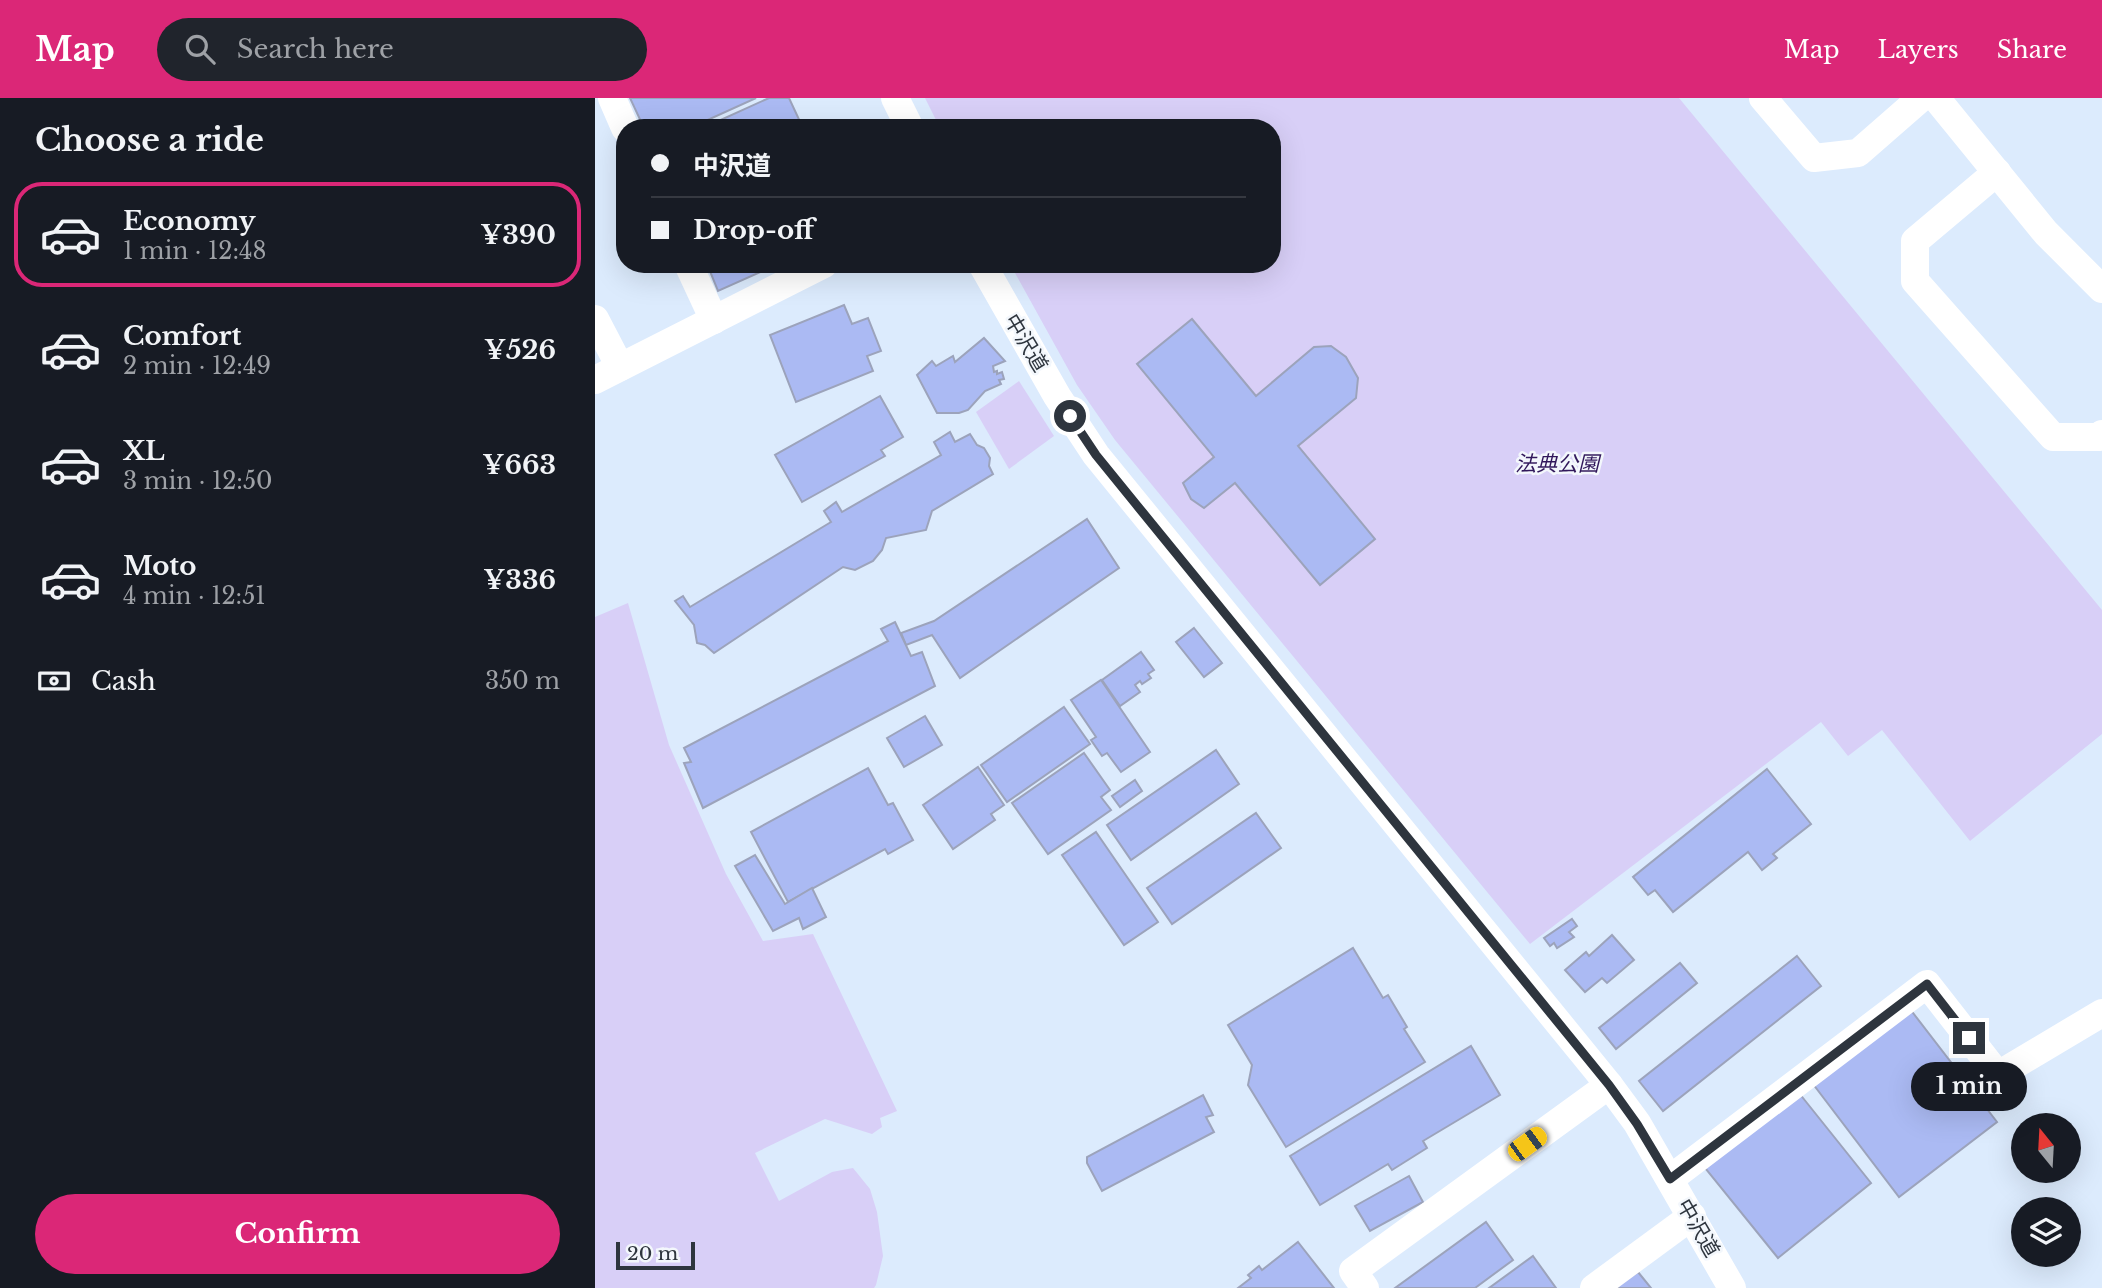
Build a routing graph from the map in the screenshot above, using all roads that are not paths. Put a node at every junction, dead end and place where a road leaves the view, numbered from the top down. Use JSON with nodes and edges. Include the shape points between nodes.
{"nodes":[{"id":1,"x":612,"y":98,"type":"edge"},
{"id":2,"x":895,"y":98,"type":"edge"},
{"id":3,"x":1763,"y":98,"type":"edge"},
{"id":4,"x":1921,"y":98,"type":"edge"},
{"id":5,"x":1936,"y":98,"type":"edge"},
{"id":6,"x":621,"y":119,"type":"edge"},
{"id":7,"x":906,"y":119,"type":"edge"},
{"id":8,"x":1997,"y":172,"type":"junction"},
{"id":9,"x":692,"y":273,"type":"edge"},
{"id":10,"x":806,"y":273,"type":"edge"},
{"id":11,"x":987,"y":273,"type":"edge"},
{"id":12,"x":2102,"y":289,"type":"edge"},
{"id":13,"x":595,"y":319,"type":"edge"},
{"id":14,"x":714,"y":320,"type":"junction"},
{"id":15,"x":620,"y":367,"type":"junction"},
{"id":16,"x":595,"y":380,"type":"edge"},
{"id":17,"x":2102,"y":434,"type":"edge"},
{"id":18,"x":2102,"y":1013,"type":"edge"},
{"id":19,"x":1609,"y":1085,"type":"junction"},
{"id":20,"x":1670,"y":1179,"type":"junction"},
{"id":21,"x":1692,"y":1216,"type":"junction"},
{"id":22,"x":1359,"y":1279,"type":"edge"},
{"id":23,"x":1594,"y":1288,"type":"edge"},
{"id":24,"x":1733,"y":1288,"type":"edge"}],
"edges":[{"from":1,"to":6,"type":"street"},
{"from":2,"to":7,"type":"street"},
{"from":3,"to":4,"type":"street","via":[[1814,158],[1858,153]]},
{"from":5,"to":8,"type":"street"},
{"from":8,"to":12,"type":"street","via":[[2046,233]]},
{"from":8,"to":17,"type":"street","via":[[1916,241],[1915,281],[2053,437]]},
{"from":9,"to":14,"type":"street"},
{"from":10,"to":14,"type":"street"},
{"from":11,"to":19,"type":"street","name":"中沢道","via":[[1096,455]]},
{"from":13,"to":15,"type":"street"},
{"from":14,"to":15,"type":"street"},
{"from":15,"to":16,"type":"street"},
{"from":18,"to":20,"type":"street","via":[[1998,1074],[1927,984]]},
{"from":19,"to":20,"type":"street","name":"中沢道"},
{"from":19,"to":22,"type":"street"},
{"from":20,"to":21,"type":"street","name":"中沢道"},
{"from":21,"to":23,"type":"street"},
{"from":21,"to":24,"type":"street","name":"中沢道"}]}
